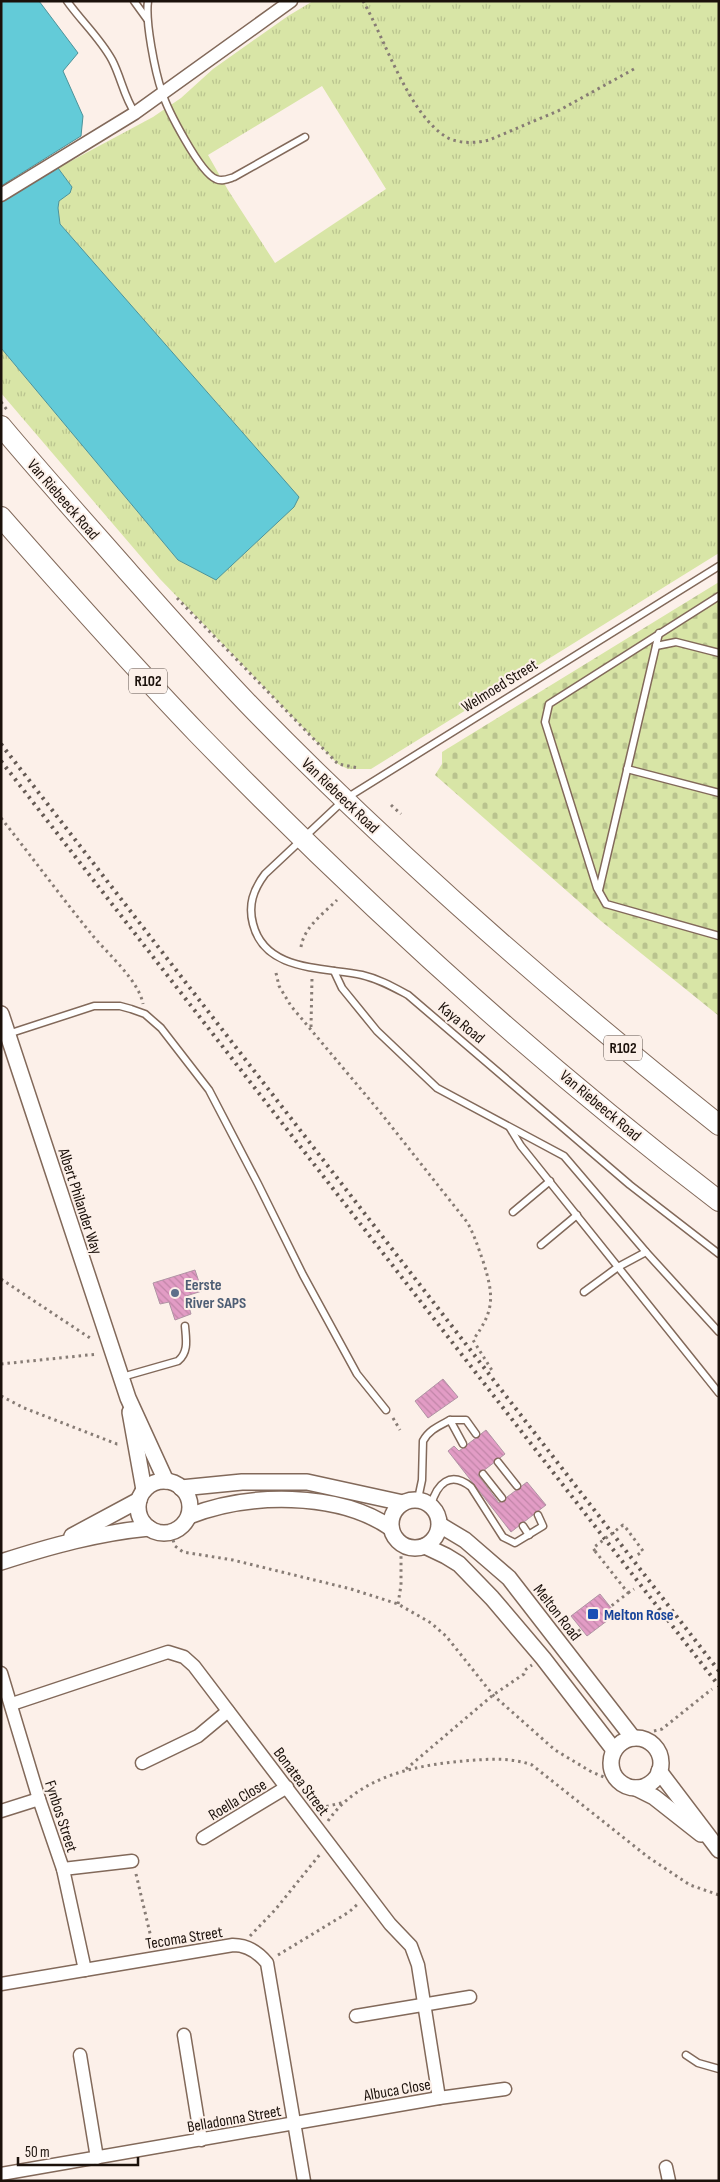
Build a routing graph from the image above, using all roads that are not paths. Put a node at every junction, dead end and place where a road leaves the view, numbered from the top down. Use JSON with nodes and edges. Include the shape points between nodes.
{"nodes":[{"id":1,"x":67,"y":1,"type":"edge"},
{"id":2,"x":134,"y":1,"type":"edge"},
{"id":3,"x":148,"y":1,"type":"edge"},
{"id":4,"x":291,"y":1,"type":"edge"},
{"id":5,"x":147,"y":19,"type":"junction"},
{"id":6,"x":162,"y":93,"type":"junction"},
{"id":7,"x":135,"y":113,"type":"junction"},
{"id":8,"x":305,"y":137,"type":"dead end"},
{"id":9,"x":1,"y":195,"type":"edge"},
{"id":10,"x":5,"y":419,"type":"edge"},
{"id":11,"x":1,"y":517,"type":"edge"},
{"id":12,"x":719,"y":566,"type":"edge"},
{"id":13,"x":719,"y":596,"type":"edge"},
{"id":14,"x":658,"y":633,"type":"junction"},
{"id":15,"x":656,"y":646,"type":"junction"},
{"id":16,"x":719,"y":653,"type":"edge"},
{"id":17,"x":627,"y":769,"type":"junction"},
{"id":18,"x":719,"y":793,"type":"edge"},
{"id":19,"x":345,"y":799,"type":"junction"},
{"id":20,"x":302,"y":838,"type":"junction"},
{"id":21,"x":598,"y":891,"type":"junction"},
{"id":22,"x":719,"y":936,"type":"edge"},
{"id":23,"x":334,"y":970,"type":"junction"},
{"id":24,"x":1,"y":1014,"type":"edge"},
{"id":25,"x":5,"y":1035,"type":"edge"},
{"id":26,"x":719,"y":1125,"type":"edge"},
{"id":27,"x":510,"y":1127,"type":"junction"},
{"id":28,"x":550,"y":1181,"type":"junction"},
{"id":29,"x":719,"y":1201,"type":"edge"},
{"id":30,"x":514,"y":1212,"type":"dead end"},
{"id":31,"x":577,"y":1215,"type":"junction"},
{"id":32,"x":541,"y":1245,"type":"dead end"},
{"id":33,"x":646,"y":1252,"type":"junction"},
{"id":34,"x":719,"y":1254,"type":"edge"},
{"id":35,"x":618,"y":1267,"type":"junction"},
{"id":36,"x":584,"y":1292,"type":"dead end"},
{"id":37,"x":185,"y":1326,"type":"dead end"},
{"id":38,"x":719,"y":1332,"type":"edge"},
{"id":39,"x":121,"y":1377,"type":"junction"},
{"id":40,"x":719,"y":1394,"type":"edge"},
{"id":41,"x":128,"y":1398,"type":"junction"},
{"id":42,"x":386,"y":1410,"type":"dead end"},
{"id":43,"x":450,"y":1420,"type":"junction"},
{"id":44,"x":476,"y":1434,"type":"dead end"},
{"id":45,"x":463,"y":1444,"type":"dead end"},
{"id":46,"x":498,"y":1462,"type":"dead end"},
{"id":47,"x":483,"y":1474,"type":"dead end"},
{"id":48,"x":166,"y":1481,"type":"junction"},
{"id":49,"x":517,"y":1486,"type":"dead end"},
{"id":50,"x":181,"y":1488,"type":"junction"},
{"id":51,"x":142,"y":1495,"type":"junction"},
{"id":52,"x":502,"y":1498,"type":"dead end"},
{"id":53,"x":417,"y":1502,"type":"junction"},
{"id":54,"x":538,"y":1515,"type":"dead end"},
{"id":55,"x":189,"y":1516,"type":"junction"},
{"id":56,"x":440,"y":1525,"type":"junction"},
{"id":57,"x":523,"y":1526,"type":"dead end"},
{"id":58,"x":149,"y":1528,"type":"junction"},
{"id":59,"x":391,"y":1528,"type":"junction"},
{"id":60,"x":529,"y":1535,"type":"junction"},
{"id":61,"x":62,"y":1542,"type":"junction"},
{"id":62,"x":425,"y":1546,"type":"junction"},
{"id":63,"x":1,"y":1562,"type":"edge"},
{"id":64,"x":1,"y":1674,"type":"edge"},
{"id":65,"x":12,"y":1704,"type":"junction"},
{"id":66,"x":228,"y":1711,"type":"junction"},
{"id":67,"x":633,"y":1738,"type":"junction"},
{"id":68,"x":614,"y":1750,"type":"junction"},
{"id":69,"x":142,"y":1762,"type":"dead end"},
{"id":70,"x":660,"y":1771,"type":"junction"},
{"id":71,"x":287,"y":1787,"type":"junction"},
{"id":72,"x":636,"y":1788,"type":"junction"},
{"id":73,"x":39,"y":1799,"type":"junction"},
{"id":74,"x":1,"y":1811,"type":"edge"},
{"id":75,"x":203,"y":1838,"type":"dead end"},
{"id":76,"x":716,"y":1847,"type":"edge"},
{"id":77,"x":132,"y":1861,"type":"road end"},
{"id":78,"x":63,"y":1869,"type":"junction"},
{"id":79,"x":85,"y":1970,"type":"junction"},
{"id":80,"x":1,"y":1984,"type":"edge"},
{"id":81,"x":470,"y":1997,"type":"dead end"},
{"id":82,"x":424,"y":2005,"type":"junction"},
{"id":83,"x":356,"y":2016,"type":"dead end"},
{"id":84,"x":184,"y":2035,"type":"dead end"},
{"id":85,"x":80,"y":2055,"type":"dead end"},
{"id":86,"x":686,"y":2055,"type":"dead end"},
{"id":87,"x":719,"y":2069,"type":"edge"},
{"id":88,"x":505,"y":2090,"type":"dead end"},
{"id":89,"x":438,"y":2098,"type":"junction"},
{"id":90,"x":295,"y":2123,"type":"junction"},
{"id":91,"x":201,"y":2140,"type":"junction"},
{"id":92,"x":97,"y":2158,"type":"junction"},
{"id":93,"x":666,"y":2167,"type":"dead end"},
{"id":94,"x":1,"y":2174,"type":"edge"},
{"id":95,"x":304,"y":2181,"type":"edge"},
{"id":96,"x":669,"y":2181,"type":"edge"}],
"edges":[{"from":1,"to":7,"type":"lane","via":[[113,62],[127,101]]},
{"from":2,"to":5,"type":"lane"},
{"from":3,"to":5,"type":"lane"},
{"from":4,"to":6,"type":"street"},
{"from":5,"to":6,"type":"lane"},
{"from":6,"to":7,"type":"street"},
{"from":6,"to":8,"type":"lane","via":[[192,152],[205,171],[217,180],[234,177]]},
{"from":7,"to":9,"type":"street"},
{"from":10,"to":19,"type":"main road","name":"Van Riebeeck Road","number":"R102","via":[[186,637],[256,712]]},
{"from":11,"to":20,"type":"main road","name":"Van Riebeeck Road","number":"R102","via":[[147,680]]},
{"from":12,"to":19,"type":"lane","name":"Welmoed Street"},
{"from":13,"to":14,"type":"lane"},
{"from":14,"to":15,"type":"lane"},
{"from":14,"to":21,"type":"lane","via":[[549,704],[545,713],[553,753]]},
{"from":15,"to":16,"type":"lane","via":[[676,642]]},
{"from":15,"to":17,"type":"lane"},
{"from":17,"to":18,"type":"lane"},
{"from":17,"to":21,"type":"lane"},
{"from":19,"to":20,"type":"lane","name":"Welmoed Street"},
{"from":19,"to":26,"type":"main road","name":"Van Riebeeck Road","number":"R102","via":[[502,945]]},
{"from":20,"to":23,"type":"lane","name":"Kaya Road","via":[[254,888],[251,919],[264,948],[280,960]]},
{"from":20,"to":29,"type":"main road","name":"Van Riebeeck Road","number":"R102","via":[[542,1056]]},
{"from":21,"to":22,"type":"lane","via":[[606,904]]},
{"from":23,"to":27,"type":"lane","via":[[342,988],[377,1031],[438,1088]]},
{"from":23,"to":34,"type":"lane","name":"Kaya Road","via":[[379,980],[408,995],[630,1185]]},
{"from":24,"to":25,"type":"street","name":"Albert Philander Way"},
{"from":25,"to":39,"type":"street","name":"Albert Philander Way"},
{"from":25,"to":42,"type":"lane","via":[[94,1006],[120,1006],[145,1014],[162,1028],[209,1090],[353,1366]]},
{"from":27,"to":28,"type":"lane"},
{"from":27,"to":33,"type":"lane","via":[[564,1156]]},
{"from":28,"to":30,"type":"lane"},
{"from":28,"to":31,"type":"lane"},
{"from":31,"to":32,"type":"lane"},
{"from":31,"to":35,"type":"lane"},
{"from":33,"to":35,"type":"lane"},
{"from":33,"to":38,"type":"lane"},
{"from":35,"to":36,"type":"lane"},
{"from":35,"to":40,"type":"lane"},
{"from":37,"to":39,"type":"lane","via":[[186,1349],[178,1360]]},
{"from":39,"to":41,"type":"street","name":"Albert Philander Way"},
{"from":41,"to":48,"type":"street","name":"Albert Philander Way"},
{"from":41,"to":51,"type":"street","name":"Albert Philander Way"},
{"from":43,"to":44,"type":"lane","via":[[466,1420]]},
{"from":43,"to":45,"type":"lane"},
{"from":43,"to":53,"type":"lane","via":[[431,1430],[423,1441],[422,1480]]},
{"from":46,"to":49,"type":"lane"},
{"from":47,"to":52,"type":"lane"},
{"from":48,"to":50,"type":"street"},
{"from":48,"to":51,"type":"street","via":[[158,1482]]},
{"from":50,"to":53,"type":"street","via":[[242,1482],[307,1482]]},
{"from":50,"to":55,"type":"street","via":[[189,1500]]},
{"from":51,"to":58,"type":"street","via":[[140,1516]]},
{"from":51,"to":61,"type":"street"},
{"from":53,"to":56,"type":"street","via":[[436,1511]]},
{"from":53,"to":59,"type":"street","via":[[393,1513]]},
{"from":53,"to":60,"type":"lane","via":[[435,1492],[444,1482],[458,1480],[471,1487],[507,1540],[515,1543]]},
{"from":54,"to":60,"type":"lane","via":[[542,1526]]},
{"from":55,"to":58,"type":"street","via":[[170,1532],[156,1532]]},
{"from":55,"to":59,"type":"street","via":[[215,1506],[288,1499],[344,1507],[370,1515]]},
{"from":56,"to":62,"type":"street","via":[[432,1541]]},
{"from":56,"to":67,"type":"street","name":"Melton Road","via":[[465,1540],[509,1578]]},
{"from":57,"to":60,"type":"lane"},
{"from":58,"to":61,"type":"street"},
{"from":59,"to":62,"type":"street","via":[[404,1545],[411,1548]]},
{"from":61,"to":63,"type":"street"},
{"from":62,"to":68,"type":"street","via":[[459,1564],[492,1598]]},
{"from":64,"to":65,"type":"street","name":"Fynbos Street"},
{"from":65,"to":66,"type":"street","name":"Bonatea Street","via":[[168,1652],[184,1657],[194,1666]]},
{"from":65,"to":73,"type":"street","name":"Fynbos Street"},
{"from":66,"to":69,"type":"street","via":[[198,1736]]},
{"from":66,"to":71,"type":"street","name":"Bonatea Street"},
{"from":67,"to":68,"type":"street"},
{"from":67,"to":70,"type":"street","via":[[644,1739],[656,1748]]},
{"from":68,"to":72,"type":"street","via":[[610,1766],[614,1776],[621,1784]]},
{"from":70,"to":72,"type":"street","via":[[650,1783]]},
{"from":70,"to":76,"type":"street"},
{"from":71,"to":75,"type":"street","name":"Roella Close"},
{"from":71,"to":82,"type":"street","name":"Bonatea Street","via":[[414,1951]]},
{"from":72,"to":76,"type":"street","via":[[654,1797]]},
{"from":73,"to":74,"type":"street"},
{"from":73,"to":78,"type":"street","name":"Fynbos Street"},
{"from":77,"to":78,"type":"street"},
{"from":78,"to":79,"type":"street","name":"Fynbos Street"},
{"from":79,"to":80,"type":"street","name":"Tecoma Street"},
{"from":79,"to":90,"type":"street","name":"Tecoma Street","via":[[241,1945],[257,1953],[267,1963]]},
{"from":81,"to":82,"type":"street"},
{"from":82,"to":83,"type":"street"},
{"from":82,"to":89,"type":"street","name":"Bonatea Street"},
{"from":84,"to":91,"type":"street"},
{"from":85,"to":92,"type":"street"},
{"from":86,"to":87,"type":"lane","via":[[698,2063]]},
{"from":88,"to":89,"type":"street","name":"Albuca Close"},
{"from":89,"to":90,"type":"street","name":"Albuca Close"},
{"from":90,"to":91,"type":"street","name":"Belladonna Street"},
{"from":90,"to":95,"type":"street"},
{"from":91,"to":92,"type":"street","name":"Belladonna Street"},
{"from":92,"to":94,"type":"street","name":"Belladonna Street"},
{"from":93,"to":96,"type":"street"}]}
